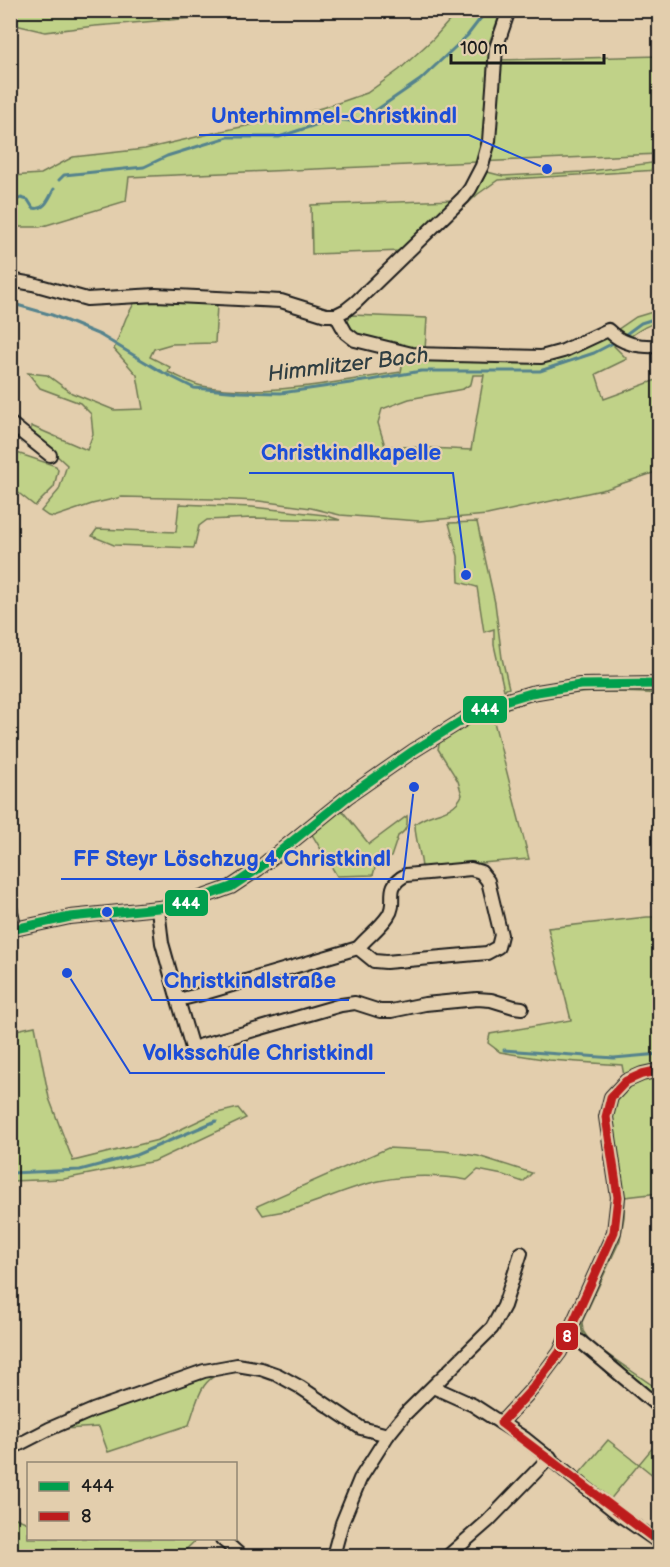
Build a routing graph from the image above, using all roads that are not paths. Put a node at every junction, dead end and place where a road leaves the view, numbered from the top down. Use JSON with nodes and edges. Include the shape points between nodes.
{"nodes":[{"id":1,"x":510,"y":10,"type":"edge"},
{"id":2,"x":10,"y":280,"type":"edge"},
{"id":3,"x":336,"y":315,"type":"junction"},
{"id":4,"x":660,"y":346,"type":"edge"},
{"id":5,"x":10,"y":423,"type":"edge"},
{"id":6,"x":50,"y":455,"type":"dead end"},
{"id":7,"x":660,"y":684,"type":"edge"},
{"id":8,"x":10,"y":907,"type":"edge"},
{"id":9,"x":158,"y":909,"type":"junction"},
{"id":10,"x":13,"y":930,"type":"edge"},
{"id":11,"x":358,"y":948,"type":"junction"},
{"id":12,"x":178,"y":1000,"type":"junction"},
{"id":13,"x":522,"y":1008,"type":"dead end"},
{"id":14,"x":660,"y":1070,"type":"edge"},
{"id":15,"x":520,"y":1253,"type":"dead end"},
{"id":16,"x":568,"y":1336,"type":"junction"},
{"id":17,"x":433,"y":1386,"type":"junction"},
{"id":18,"x":660,"y":1408,"type":"edge"},
{"id":19,"x":501,"y":1423,"type":"junction"},
{"id":20,"x":388,"y":1435,"type":"junction"},
{"id":21,"x":10,"y":1449,"type":"edge"},
{"id":22,"x":550,"y":1457,"type":"junction"},
{"id":23,"x":223,"y":1540,"type":"edge"},
{"id":24,"x":660,"y":1543,"type":"edge"},
{"id":25,"x":241,"y":1557,"type":"edge"},
{"id":26,"x":333,"y":1557,"type":"edge"},
{"id":27,"x":448,"y":1557,"type":"edge"}],
"edges":[{"from":1,"to":3,"type":"street","via":[[496,48],[489,141],[477,178],[463,198],[412,249],[356,302]]},
{"from":2,"to":3,"type":"street","via":[[87,299],[156,296],[281,301],[318,314]]},
{"from":3,"to":4,"type":"street","via":[[355,340],[412,354],[541,357],[615,336],[642,347]]},
{"from":5,"to":6,"type":"street"},
{"from":7,"to":9,"type":"street","via":[[556,688],[484,710],[429,741],[356,791],[231,887]]},
{"from":8,"to":10,"type":"street"},
{"from":9,"to":10,"type":"street","via":[[91,914]]},
{"from":9,"to":12,"type":"street","via":[[162,943]]},
{"from":11,"to":11,"type":"street","via":[[374,961],[386,962],[487,953],[498,947],[501,935],[489,880],[471,869],[398,879],[388,916]]},
{"from":11,"to":12,"type":"street"},
{"from":12,"to":13,"type":"street","via":[[192,1048],[341,1005],[391,1011],[477,999]]},
{"from":14,"to":16,"type":"street","via":[[626,1081],[608,1106],[607,1131],[616,1179],[614,1232]]},
{"from":15,"to":17,"type":"street","via":[[499,1318]]},
{"from":16,"to":18,"type":"street"},
{"from":16,"to":19,"type":"street","via":[[548,1371]]},
{"from":17,"to":19,"type":"street"},
{"from":17,"to":20,"type":"street"},
{"from":19,"to":22,"type":"street"},
{"from":20,"to":21,"type":"street","via":[[355,1425],[300,1386],[261,1369],[237,1365],[185,1377],[103,1406]]},
{"from":20,"to":26,"type":"street","via":[[360,1479]]},
{"from":22,"to":24,"type":"street"},
{"from":22,"to":27,"type":"street"},
{"from":23,"to":25,"type":"street"}]}
